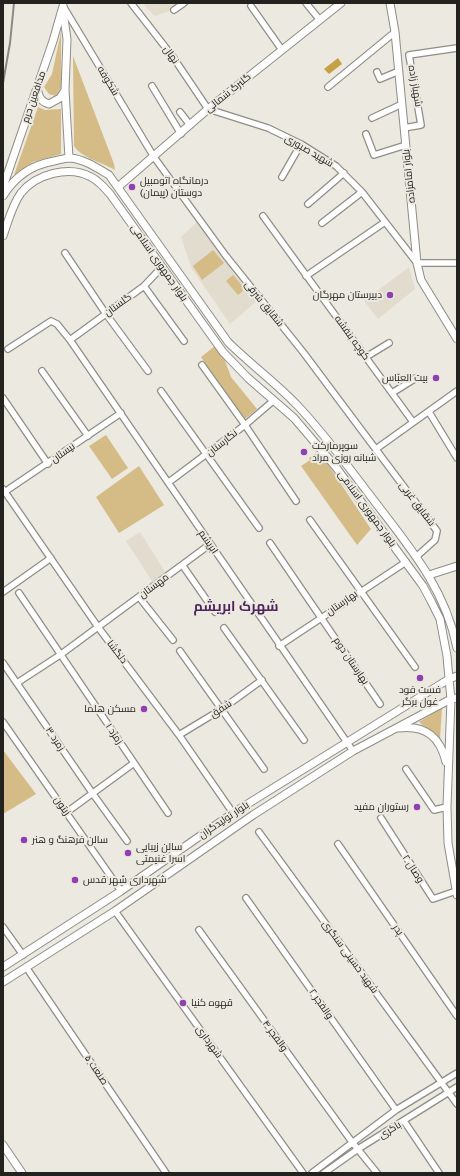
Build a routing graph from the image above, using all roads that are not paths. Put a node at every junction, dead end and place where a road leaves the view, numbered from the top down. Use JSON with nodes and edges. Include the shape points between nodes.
{"nodes":[{"id":1,"x":131,"y":3,"type":"edge"},
{"id":2,"x":184,"y":3,"type":"edge"},
{"id":3,"x":306,"y":3,"type":"edge"},
{"id":4,"x":341,"y":3,"type":"edge"},
{"id":5,"x":390,"y":3,"type":"edge"},
{"id":6,"x":63,"y":4,"type":"edge"},
{"id":7,"x":251,"y":6,"type":"dead end"},
{"id":8,"x":174,"y":10,"type":"dead end"},
{"id":9,"x":319,"y":19,"type":"junction"},
{"id":10,"x":395,"y":32,"type":"junction"},
{"id":11,"x":457,"y":48,"type":"edge"},
{"id":12,"x":282,"y":50,"type":"junction"},
{"id":13,"x":399,"y":71,"type":"junction"},
{"id":14,"x":377,"y":72,"type":"dead end"},
{"id":15,"x":152,"y":86,"type":"dead end"},
{"id":16,"x":328,"y":87,"type":"dead end"},
{"id":17,"x":37,"y":88,"type":"junction"},
{"id":18,"x":65,"y":90,"type":"junction"},
{"id":19,"x":402,"y":104,"type":"junction"},
{"id":20,"x":208,"y":109,"type":"junction"},
{"id":21,"x":180,"y":112,"type":"dead end"},
{"id":22,"x":372,"y":118,"type":"dead end"},
{"id":23,"x":190,"y":125,"type":"junction"},
{"id":24,"x":404,"y":128,"type":"junction"},
{"id":25,"x":181,"y":134,"type":"junction"},
{"id":26,"x":366,"y":134,"type":"dead end"},
{"id":27,"x":301,"y":144,"type":"junction"},
{"id":28,"x":406,"y":145,"type":"junction"},
{"id":29,"x":154,"y":157,"type":"junction"},
{"id":30,"x":69,"y":158,"type":"junction"},
{"id":31,"x":344,"y":173,"type":"junction"},
{"id":32,"x":282,"y":177,"type":"dead end"},
{"id":33,"x":118,"y":187,"type":"junction"},
{"id":34,"x":3,"y":188,"type":"edge"},
{"id":35,"x":362,"y":192,"type":"junction"},
{"id":36,"x":110,"y":194,"type":"junction"},
{"id":37,"x":3,"y":196,"type":"edge"},
{"id":38,"x":308,"y":204,"type":"dead end"},
{"id":39,"x":263,"y":216,"type":"dead end"},
{"id":40,"x":385,"y":222,"type":"junction"},
{"id":41,"x":322,"y":223,"type":"dead end"},
{"id":42,"x":3,"y":236,"type":"edge"},
{"id":43,"x":66,"y":253,"type":"dead end"},
{"id":44,"x":417,"y":263,"type":"junction"},
{"id":45,"x":457,"y":263,"type":"edge"},
{"id":46,"x":162,"y":267,"type":"junction"},
{"id":47,"x":306,"y":276,"type":"junction"},
{"id":48,"x":144,"y":286,"type":"junction"},
{"id":49,"x":106,"y":314,"type":"junction"},
{"id":50,"x":456,"y":335,"type":"edge"},
{"id":51,"x":70,"y":340,"type":"junction"},
{"id":52,"x":184,"y":341,"type":"dead end"},
{"id":53,"x":388,"y":342,"type":"dead end"},
{"id":54,"x":8,"y":349,"type":"dead end"},
{"id":55,"x":366,"y":357,"type":"junction"},
{"id":56,"x":202,"y":365,"type":"dead end"},
{"id":57,"x":42,"y":371,"type":"dead end"},
{"id":58,"x":148,"y":371,"type":"dead end"},
{"id":59,"x":416,"y":378,"type":"dead end"},
{"id":60,"x":161,"y":391,"type":"dead end"},
{"id":61,"x":457,"y":391,"type":"edge"},
{"id":62,"x":392,"y":393,"type":"junction"},
{"id":63,"x":3,"y":398,"type":"edge"},
{"id":64,"x":273,"y":401,"type":"junction"},
{"id":65,"x":429,"y":412,"type":"junction"},
{"id":66,"x":121,"y":413,"type":"junction"},
{"id":67,"x":413,"y":422,"type":"junction"},
{"id":68,"x":245,"y":425,"type":"junction"},
{"id":69,"x":88,"y":436,"type":"junction"},
{"id":70,"x":376,"y":449,"type":"junction"},
{"id":71,"x":207,"y":454,"type":"junction"},
{"id":72,"x":457,"y":458,"type":"edge"},
{"id":73,"x":343,"y":460,"type":"junction"},
{"id":74,"x":48,"y":464,"type":"junction"},
{"id":75,"x":335,"y":466,"type":"junction"},
{"id":76,"x":169,"y":482,"type":"junction"},
{"id":77,"x":3,"y":491,"type":"edge"},
{"id":78,"x":296,"y":501,"type":"dead end"},
{"id":79,"x":310,"y":520,"type":"dead end"},
{"id":80,"x":260,"y":528,"type":"dead end"},
{"id":81,"x":270,"y":543,"type":"dead end"},
{"id":82,"x":209,"y":546,"type":"junction"},
{"id":83,"x":416,"y":557,"type":"junction"},
{"id":84,"x":51,"y":558,"type":"junction"},
{"id":85,"x":406,"y":562,"type":"junction"},
{"id":86,"x":183,"y":566,"type":"junction"},
{"id":87,"x":457,"y":566,"type":"edge"},
{"id":88,"x":429,"y":575,"type":"junction"},
{"id":89,"x":360,"y":591,"type":"junction"},
{"id":90,"x":3,"y":592,"type":"edge"},
{"id":91,"x":19,"y":593,"type":"dead end"},
{"id":92,"x":139,"y":597,"type":"junction"},
{"id":93,"x":215,"y":612,"type":"dead end"},
{"id":94,"x":322,"y":618,"type":"junction"},
{"id":95,"x":98,"y":627,"type":"junction"},
{"id":96,"x":224,"y":628,"type":"dead end"},
{"id":97,"x":173,"y":640,"type":"dead end"},
{"id":98,"x":279,"y":646,"type":"junction"},
{"id":99,"x":457,"y":648,"type":"edge"},
{"id":100,"x":180,"y":651,"type":"dead end"},
{"id":101,"x":60,"y":655,"type":"junction"},
{"id":102,"x":3,"y":663,"type":"edge"},
{"id":103,"x":415,"y":667,"type":"dead end"},
{"id":104,"x":457,"y":676,"type":"edge"},
{"id":105,"x":449,"y":678,"type":"junction"},
{"id":106,"x":262,"y":680,"type":"junction"},
{"id":107,"x":17,"y":683,"type":"junction"},
{"id":108,"x":454,"y":699,"type":"edge"},
{"id":109,"x":380,"y":704,"type":"dead end"},
{"id":110,"x":222,"y":709,"type":"junction"},
{"id":111,"x":3,"y":722,"type":"edge"},
{"id":112,"x":393,"y":729,"type":"junction"},
{"id":113,"x":178,"y":735,"type":"junction"},
{"id":114,"x":304,"y":740,"type":"dead end"},
{"id":115,"x":347,"y":743,"type":"junction"},
{"id":116,"x":353,"y":752,"type":"junction"},
{"id":117,"x":134,"y":763,"type":"junction"},
{"id":118,"x":264,"y":769,"type":"dead end"},
{"id":119,"x":406,"y":769,"type":"dead end"},
{"id":120,"x":448,"y":773,"type":"junction"},
{"id":121,"x":93,"y":794,"type":"junction"},
{"id":122,"x":447,"y":807,"type":"junction"},
{"id":123,"x":67,"y":812,"type":"junction"},
{"id":124,"x":168,"y":813,"type":"dead end"},
{"id":125,"x":233,"y":813,"type":"junction"},
{"id":126,"x":380,"y":818,"type":"dead end"},
{"id":127,"x":259,"y":832,"type":"dead end"},
{"id":128,"x":127,"y":841,"type":"dead end"},
{"id":129,"x":338,"y":844,"type":"dead end"},
{"id":130,"x":121,"y":891,"type":"junction"},
{"id":131,"x":456,"y":893,"type":"edge"},
{"id":132,"x":246,"y":898,"type":"dead end"},
{"id":133,"x":114,"y":911,"type":"junction"},
{"id":134,"x":3,"y":927,"type":"edge"},
{"id":135,"x":198,"y":930,"type":"dead end"},
{"id":136,"x":23,"y":955,"type":"junction"},
{"id":137,"x":3,"y":967,"type":"edge"},
{"id":138,"x":26,"y":967,"type":"junction"},
{"id":139,"x":3,"y":982,"type":"edge"},
{"id":140,"x":457,"y":1016,"type":"edge"},
{"id":141,"x":457,"y":1073,"type":"edge"},
{"id":142,"x":441,"y":1082,"type":"junction"},
{"id":143,"x":457,"y":1087,"type":"edge"},
{"id":144,"x":449,"y":1092,"type":"junction"},
{"id":145,"x":457,"y":1104,"type":"edge"},
{"id":146,"x":396,"y":1110,"type":"junction"},
{"id":147,"x":404,"y":1121,"type":"junction"},
{"id":148,"x":352,"y":1142,"type":"junction"},
{"id":149,"x":3,"y":1145,"type":"edge"},
{"id":150,"x":358,"y":1149,"type":"junction"},
{"id":151,"x":22,"y":1173,"type":"edge"},
{"id":152,"x":166,"y":1173,"type":"edge"},
{"id":153,"x":303,"y":1173,"type":"edge"},
{"id":154,"x":312,"y":1173,"type":"edge"},
{"id":155,"x":324,"y":1173,"type":"edge"},
{"id":156,"x":377,"y":1173,"type":"edge"},
{"id":157,"x":440,"y":1173,"type":"edge"}],
"edges":[{"from":1,"to":20,"type":"street","name":"نهال"},
{"from":2,"to":8,"type":"street"},
{"from":3,"to":9,"type":"street"},
{"from":4,"to":9,"type":"main road","name":"گلبرگ شمالی"},
{"from":5,"to":10,"type":"main road","name":"بلوار امامزاده"},
{"from":6,"to":17,"type":"main road","name":"مدافعین حرم"},
{"from":6,"to":18,"type":"main road","via":[[67,40]]},
{"from":6,"to":29,"type":"street","name":"شکوفه"},
{"from":7,"to":12,"type":"street"},
{"from":9,"to":12,"type":"main road","name":"گلبرگ شمالی"},
{"from":10,"to":13,"type":"main road","name":"بلوار امامزاده"},
{"from":10,"to":16,"type":"street"},
{"from":11,"to":24,"type":"street","name":"شهباز زاده","via":[[409,55],[421,124]]},
{"from":12,"to":20,"type":"main road","name":"گلبرگ شمالی"},
{"from":13,"to":14,"type":"street","via":[[380,79]]},
{"from":13,"to":19,"type":"main road","name":"بلوار امامزاده"},
{"from":15,"to":25,"type":"street"},
{"from":17,"to":18,"type":"main road","via":[[39,98],[49,104],[60,98]]},
{"from":17,"to":34,"type":"main road","name":"مدافعین حرم"},
{"from":18,"to":30,"type":"main road"},
{"from":19,"to":22,"type":"street"},
{"from":19,"to":24,"type":"main road","name":"بلوار امامزاده"},
{"from":20,"to":23,"type":"main road","name":"گلبرگ شمالی"},
{"from":20,"to":27,"type":"street","name":"شهید صبوری","via":[[268,128]]},
{"from":21,"to":23,"type":"street"},
{"from":23,"to":25,"type":"main road","name":"گلبرگ شمالی"},
{"from":24,"to":28,"type":"main road","name":"بلوار امامزاده"},
{"from":25,"to":29,"type":"main road","name":"گلبرگ شمالی"},
{"from":26,"to":28,"type":"street","via":[[374,155]]},
{"from":27,"to":31,"type":"street","name":"شهید صبوری"},
{"from":27,"to":32,"type":"street"},
{"from":28,"to":44,"type":"main road","name":"بلوار امامزاده"},
{"from":29,"to":33,"type":"main road","name":"گلبرگ شمالی"},
{"from":29,"to":70,"type":"street","name":"شقایق شرقی","via":[[226,256]]},
{"from":30,"to":33,"type":"main road","name":"بلوار جمهوری اسلامی","via":[[95,166],[109,175]]},
{"from":30,"to":37,"type":"main road","via":[[38,165],[23,173]]},
{"from":31,"to":35,"type":"street","name":"شهید صبوری"},
{"from":31,"to":38,"type":"street"},
{"from":33,"to":36,"type":"main road","name":"گلبرگ شمالی"},
{"from":33,"to":73,"type":"main road","name":"بلوار جمهوری اسلامی","via":[[228,342],[249,364],[298,405]]},
{"from":35,"to":40,"type":"street","name":"شهید صبوری"},
{"from":35,"to":41,"type":"street"},
{"from":36,"to":42,"type":"main road","name":"بلوار جمهوری اسلامی","via":[[100,183],[84,174],[67,172],[44,176],[27,187],[18,198]]},
{"from":36,"to":46,"type":"main road","name":"بلوار جمهوری اسلامی"},
{"from":39,"to":47,"type":"street","name":"کوچه بنفشه"},
{"from":40,"to":44,"type":"street","name":"شهید صبوری"},
{"from":40,"to":47,"type":"street"},
{"from":43,"to":49,"type":"street"},
{"from":44,"to":45,"type":"street"},
{"from":44,"to":50,"type":"main road","name":"بلوار امامزاده","via":[[421,280]]},
{"from":46,"to":48,"type":"street","name":"گلستان"},
{"from":46,"to":64,"type":"main road","name":"بلوار جمهوری اسلامی","via":[[223,352]]},
{"from":47,"to":55,"type":"street","name":"کوچه بنفشه"},
{"from":48,"to":49,"type":"street","name":"گلستان"},
{"from":48,"to":52,"type":"street"},
{"from":49,"to":51,"type":"street","name":"گلستان"},
{"from":49,"to":58,"type":"street"},
{"from":51,"to":54,"type":"street","name":"ابریشم","via":[[57,324],[51,321]]},
{"from":51,"to":66,"type":"street","name":"ابریشم"},
{"from":53,"to":55,"type":"street"},
{"from":55,"to":62,"type":"street","name":"کوچه بنفشه"},
{"from":56,"to":68,"type":"street"},
{"from":57,"to":69,"type":"street"},
{"from":59,"to":62,"type":"street"},
{"from":60,"to":71,"type":"street"},
{"from":61,"to":65,"type":"street"},
{"from":62,"to":67,"type":"street","name":"کوچه بنفشه"},
{"from":63,"to":74,"type":"street"},
{"from":64,"to":68,"type":"street","name":"نگارستان"},
{"from":64,"to":75,"type":"main road","name":"بلوار جمهوری اسلامی","via":[[294,418]]},
{"from":65,"to":67,"type":"street"},
{"from":65,"to":72,"type":"street"},
{"from":66,"to":69,"type":"street","name":"نیستان"},
{"from":66,"to":76,"type":"street","name":"ابریشم"},
{"from":67,"to":70,"type":"street"},
{"from":68,"to":71,"type":"street","name":"نگارستان"},
{"from":68,"to":78,"type":"street"},
{"from":69,"to":74,"type":"street","name":"نیستان"},
{"from":70,"to":83,"type":"street","name":"شقایق غربی","via":[[437,531],[435,540]]},
{"from":71,"to":76,"type":"street","name":"نگارستان"},
{"from":71,"to":80,"type":"street"},
{"from":73,"to":75,"type":"main road"},
{"from":73,"to":83,"type":"main road","name":"بلوار جمهوری اسلامی"},
{"from":74,"to":77,"type":"street","name":"نیستان"},
{"from":75,"to":85,"type":"main road","name":"بلوار جمهوری اسلامی"},
{"from":76,"to":82,"type":"street","name":"ابریشم"},
{"from":77,"to":84,"type":"street","name":"دلگشا"},
{"from":79,"to":89,"type":"street"},
{"from":81,"to":94,"type":"street","name":"بهارستان دوم"},
{"from":82,"to":86,"type":"street","name":"مهستان"},
{"from":82,"to":98,"type":"street","name":"ابریشم"},
{"from":83,"to":88,"type":"main road","name":"بلوار جمهوری اسلامی"},
{"from":84,"to":90,"type":"street"},
{"from":84,"to":95,"type":"street","name":"دلگشا"},
{"from":85,"to":89,"type":"street","name":"بهارستان"},
{"from":85,"to":105,"type":"main road","name":"بلوار جمهوری اسلامی","via":[[423,586],[440,619]]},
{"from":86,"to":92,"type":"street","name":"مهستان"},
{"from":86,"to":93,"type":"street"},
{"from":87,"to":88,"type":"main road"},
{"from":88,"to":99,"type":"main road","name":"بلوار جمهوری اسلامی","via":[[453,627]]},
{"from":89,"to":94,"type":"street","name":"بهارستان"},
{"from":89,"to":103,"type":"street"},
{"from":91,"to":101,"type":"street","name":"زمرّد ۱"},
{"from":92,"to":95,"type":"street","name":"مهستان"},
{"from":92,"to":97,"type":"street"},
{"from":94,"to":98,"type":"street","name":"بهارستان"},
{"from":94,"to":109,"type":"street","name":"بهارستان دوم"},
{"from":95,"to":101,"type":"street","name":"مهستان"},
{"from":95,"to":113,"type":"street","name":"دلگشا"},
{"from":96,"to":106,"type":"street"},
{"from":98,"to":115,"type":"street","name":"ابریشم"},
{"from":100,"to":110,"type":"street"},
{"from":101,"to":107,"type":"street","name":"مهستان"},
{"from":101,"to":117,"type":"street","name":"زمرّد ۱"},
{"from":102,"to":107,"type":"street","name":"زمرد ۳"},
{"from":104,"to":105,"type":"main road","name":"بلوار تولیدگران"},
{"from":105,"to":108,"type":"main road","name":"بلوار جمهوری اسلامی"},
{"from":105,"to":115,"type":"main road","name":"بلوار تولیدگران"},
{"from":106,"to":110,"type":"street","name":"شفق"},
{"from":106,"to":114,"type":"street"},
{"from":107,"to":121,"type":"street","name":"زمرد ۳"},
{"from":108,"to":112,"type":"main road","name":"بلوار تولیدگران"},
{"from":108,"to":120,"type":"main road","name":"بلوار جمهوری اسلامی"},
{"from":110,"to":113,"type":"street","name":"شفق"},
{"from":110,"to":118,"type":"street"},
{"from":111,"to":123,"type":"street","name":"زیتون"},
{"from":112,"to":116,"type":"main road","name":"بلوار تولیدگران"},
{"from":112,"to":120,"type":"main road","via":[[407,727],[430,734],[442,747]]},
{"from":113,"to":125,"type":"street","name":"دلگشا"},
{"from":115,"to":116,"type":"street","name":"ابریشم"},
{"from":115,"to":125,"type":"main road","name":"بلوار تولیدگران"},
{"from":116,"to":133,"type":"main road","name":"بلوار تولیدگران","via":[[253,815]]},
{"from":117,"to":121,"type":"street"},
{"from":117,"to":124,"type":"street","name":"زمرّد ۱"},
{"from":119,"to":122,"type":"street","via":[[434,810]]},
{"from":120,"to":122,"type":"main road","name":"بلوار جمهوری اسلامی"},
{"from":121,"to":123,"type":"street"},
{"from":121,"to":128,"type":"street","name":"زمرد ۳"},
{"from":122,"to":131,"type":"main road","name":"بلوار جمهوری اسلامی","via":[[448,843]]},
{"from":123,"to":130,"type":"street","name":"زیتون"},
{"from":125,"to":130,"type":"main road","name":"بلوار تولیدگران"},
{"from":126,"to":131,"type":"street","name":"وصال ۲","via":[[433,899]]},
{"from":127,"to":142,"type":"street","name":"شهید حسینی سنگری"},
{"from":129,"to":140,"type":"street","name":"پدر"},
{"from":130,"to":136,"type":"main road","name":"بلوار تولیدگران"},
{"from":132,"to":146,"type":"street","name":"والفجر ۲"},
{"from":133,"to":138,"type":"main road","name":"بلوار تولیدگران"},
{"from":133,"to":153,"type":"street","name":"شهرداری"},
{"from":134,"to":136,"type":"street"},
{"from":135,"to":148,"type":"street","name":"والفجر ۴"},
{"from":136,"to":137,"type":"main road","name":"بلوار تولیدگران"},
{"from":138,"to":139,"type":"main road","name":"بلوار تولیدگران"},
{"from":138,"to":152,"type":"street","name":"صنعت ۵"},
{"from":141,"to":142,"type":"street"},
{"from":142,"to":144,"type":"street","name":"شهید حسینی سنگری"},
{"from":142,"to":146,"type":"street"},
{"from":143,"to":144,"type":"street","name":"باکری"},
{"from":144,"to":145,"type":"street","name":"شهید حسینی سنگری"},
{"from":144,"to":147,"type":"street","name":"باکری"},
{"from":146,"to":148,"type":"street"},
{"from":147,"to":150,"type":"street","name":"باکری"},
{"from":147,"to":157,"type":"street"},
{"from":148,"to":150,"type":"street","name":"والفجر ۴"},
{"from":148,"to":154,"type":"street"},
{"from":149,"to":151,"type":"main road"},
{"from":150,"to":155,"type":"street","name":"باکری"},
{"from":150,"to":156,"type":"street","name":"والفجر ۴"}]}
